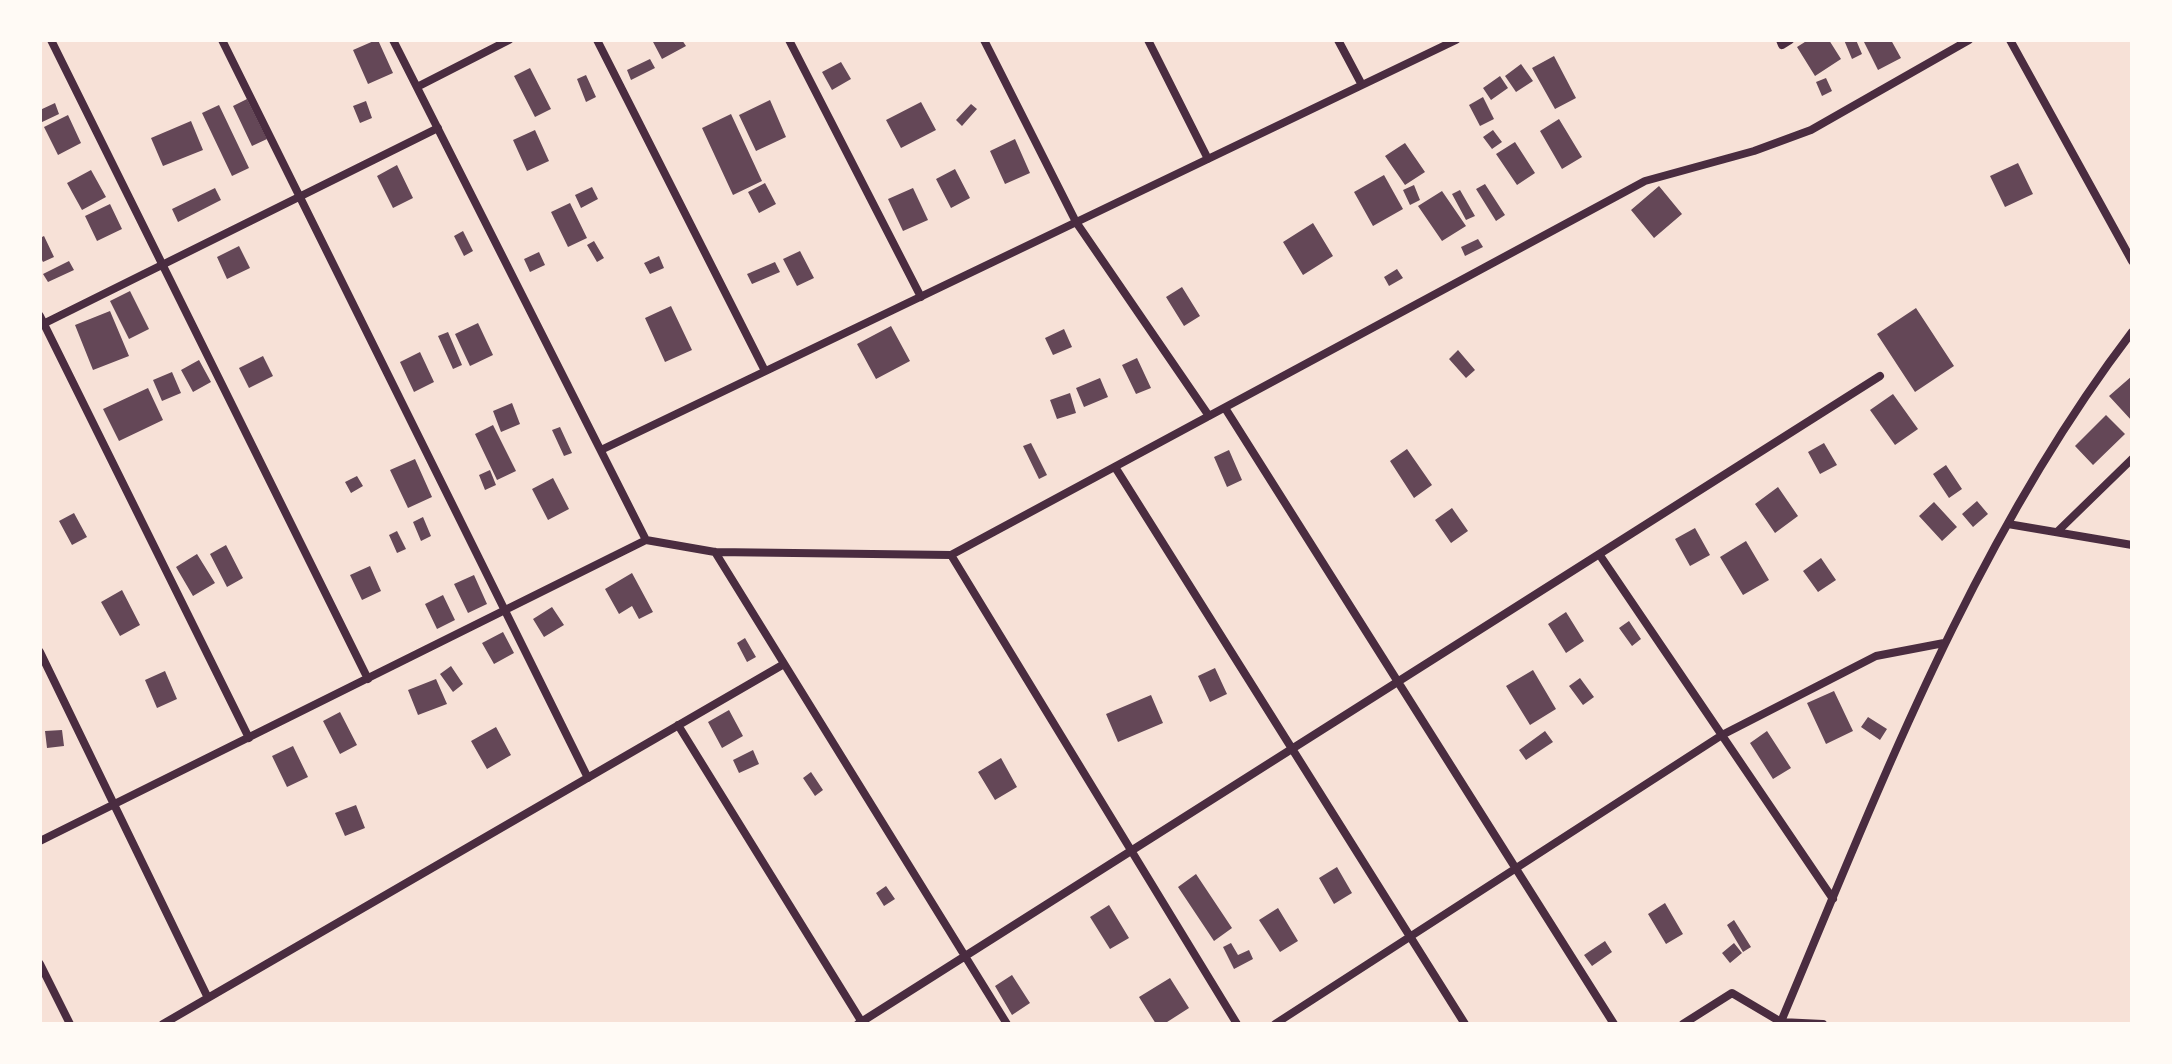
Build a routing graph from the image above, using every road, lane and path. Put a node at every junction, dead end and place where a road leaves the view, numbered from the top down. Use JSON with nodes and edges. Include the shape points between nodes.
{"nodes":[{"id":1,"x":51,"y":40,"type":"edge"},
{"id":2,"x":222,"y":40,"type":"edge"},
{"id":3,"x":393,"y":40,"type":"edge"},
{"id":4,"x":509,"y":40,"type":"edge"},
{"id":5,"x":597,"y":40,"type":"edge"},
{"id":6,"x":789,"y":40,"type":"edge"},
{"id":7,"x":984,"y":40,"type":"edge"},
{"id":8,"x":1148,"y":40,"type":"edge"},
{"id":9,"x":1338,"y":40,"type":"edge"},
{"id":10,"x":1456,"y":40,"type":"edge"},
{"id":11,"x":1780,"y":40,"type":"edge"},
{"id":12,"x":1790,"y":40,"type":"edge"},
{"id":13,"x":1969,"y":40,"type":"edge"},
{"id":14,"x":2010,"y":40,"type":"edge"},
{"id":15,"x":1362,"y":85,"type":"junction"},
{"id":16,"x":417,"y":87,"type":"junction"},
{"id":17,"x":438,"y":128,"type":"junction"},
{"id":18,"x":1208,"y":159,"type":"junction"},
{"id":19,"x":300,"y":197,"type":"junction"},
{"id":20,"x":1076,"y":222,"type":"junction"},
{"id":21,"x":2132,"y":261,"type":"edge"},
{"id":22,"x":162,"y":265,"type":"junction"},
{"id":23,"x":921,"y":297,"type":"junction"},
{"id":24,"x":41,"y":322,"type":"edge"},
{"id":25,"x":2132,"y":332,"type":"edge"},
{"id":26,"x":765,"y":371,"type":"junction"},
{"id":27,"x":1880,"y":376,"type":"dead end"},
{"id":28,"x":1225,"y":408,"type":"junction"},
{"id":29,"x":1209,"y":416,"type":"junction"},
{"id":30,"x":601,"y":450,"type":"junction"},
{"id":31,"x":2132,"y":459,"type":"edge"},
{"id":32,"x":1115,"y":467,"type":"junction"},
{"id":33,"x":2008,"y":524,"type":"junction"},
{"id":34,"x":2057,"y":532,"type":"junction"},
{"id":35,"x":646,"y":540,"type":"junction"},
{"id":36,"x":2132,"y":545,"type":"edge"},
{"id":37,"x":715,"y":552,"type":"junction"},
{"id":38,"x":1599,"y":554,"type":"junction"},
{"id":39,"x":951,"y":555,"type":"junction"},
{"id":40,"x":505,"y":610,"type":"junction"},
{"id":41,"x":1944,"y":643,"type":"junction"},
{"id":42,"x":40,"y":652,"type":"edge"},
{"id":43,"x":784,"y":664,"type":"junction"},
{"id":44,"x":368,"y":679,"type":"junction"},
{"id":45,"x":1398,"y":682,"type":"junction"},
{"id":46,"x":678,"y":725,"type":"junction"},
{"id":47,"x":1722,"y":735,"type":"junction"},
{"id":48,"x":249,"y":738,"type":"junction"},
{"id":49,"x":1292,"y":749,"type":"junction"},
{"id":50,"x":588,"y":778,"type":"junction"},
{"id":51,"x":114,"y":805,"type":"junction"},
{"id":52,"x":40,"y":841,"type":"edge"},
{"id":53,"x":1131,"y":851,"type":"junction"},
{"id":54,"x":1515,"y":869,"type":"junction"},
{"id":55,"x":1833,"y":899,"type":"junction"},
{"id":56,"x":1410,"y":937,"type":"junction"},
{"id":57,"x":965,"y":956,"type":"junction"},
{"id":58,"x":40,"y":964,"type":"edge"},
{"id":59,"x":208,"y":998,"type":"junction"},
{"id":60,"x":861,"y":1023,"type":"edge"},
{"id":61,"x":1780,"y":1023,"type":"edge"},
{"id":62,"x":70,"y":1024,"type":"edge"},
{"id":63,"x":163,"y":1024,"type":"edge"},
{"id":64,"x":1007,"y":1024,"type":"edge"},
{"id":65,"x":1237,"y":1024,"type":"edge"},
{"id":66,"x":1275,"y":1024,"type":"edge"},
{"id":67,"x":1465,"y":1024,"type":"edge"},
{"id":68,"x":1614,"y":1024,"type":"edge"},
{"id":69,"x":1683,"y":1024,"type":"edge"},
{"id":70,"x":1823,"y":1024,"type":"edge"}],
"edges":[{"from":1,"to":22,"type":"street"},
{"from":2,"to":19,"type":"street"},
{"from":3,"to":16,"type":"street"},
{"from":4,"to":16,"type":"street"},
{"from":5,"to":26,"type":"street"},
{"from":6,"to":23,"type":"street"},
{"from":7,"to":20,"type":"street"},
{"from":8,"to":18,"type":"street"},
{"from":9,"to":15,"type":"street"},
{"from":10,"to":15,"type":"street"},
{"from":11,"to":12,"type":"street","via":[[1782,45]]},
{"from":13,"to":28,"type":"street","via":[[1811,130],[1645,181]]},
{"from":14,"to":21,"type":"street"},
{"from":15,"to":18,"type":"street"},
{"from":16,"to":17,"type":"street"},
{"from":17,"to":19,"type":"street"},
{"from":17,"to":30,"type":"street"},
{"from":18,"to":20,"type":"street"},
{"from":19,"to":22,"type":"street"},
{"from":19,"to":40,"type":"street"},
{"from":20,"to":23,"type":"street"},
{"from":20,"to":29,"type":"street"},
{"from":22,"to":24,"type":"street"},
{"from":22,"to":44,"type":"street"},
{"from":23,"to":26,"type":"street"},
{"from":24,"to":48,"type":"street"},
{"from":25,"to":33,"type":"street","via":[[2093,384]]},
{"from":26,"to":30,"type":"street"},
{"from":27,"to":38,"type":"street"},
{"from":28,"to":29,"type":"street"},
{"from":28,"to":45,"type":"street"},
{"from":29,"to":32,"type":"street"},
{"from":30,"to":35,"type":"street"},
{"from":31,"to":34,"type":"street"},
{"from":32,"to":39,"type":"street"},
{"from":32,"to":49,"type":"street"},
{"from":33,"to":34,"type":"street"},
{"from":33,"to":41,"type":"street"},
{"from":34,"to":36,"type":"street"},
{"from":35,"to":37,"type":"street"},
{"from":35,"to":40,"type":"street"},
{"from":37,"to":39,"type":"street"},
{"from":37,"to":43,"type":"street"},
{"from":38,"to":45,"type":"street"},
{"from":38,"to":47,"type":"street"},
{"from":39,"to":53,"type":"street"},
{"from":40,"to":44,"type":"street"},
{"from":40,"to":50,"type":"street"},
{"from":41,"to":47,"type":"street","via":[[1876,656]]},
{"from":41,"to":55,"type":"street"},
{"from":42,"to":51,"type":"street"},
{"from":43,"to":46,"type":"street"},
{"from":43,"to":57,"type":"street"},
{"from":44,"to":48,"type":"street"},
{"from":45,"to":49,"type":"street"},
{"from":45,"to":54,"type":"street"},
{"from":46,"to":50,"type":"street"},
{"from":46,"to":60,"type":"street"},
{"from":47,"to":54,"type":"street"},
{"from":47,"to":55,"type":"street"},
{"from":48,"to":51,"type":"street"},
{"from":49,"to":53,"type":"street"},
{"from":49,"to":56,"type":"street"},
{"from":50,"to":59,"type":"street"},
{"from":51,"to":52,"type":"street"},
{"from":51,"to":59,"type":"street"},
{"from":53,"to":57,"type":"street"},
{"from":53,"to":65,"type":"street"},
{"from":54,"to":56,"type":"street"},
{"from":54,"to":68,"type":"street"},
{"from":55,"to":61,"type":"street"},
{"from":56,"to":66,"type":"street"},
{"from":56,"to":67,"type":"street"},
{"from":57,"to":60,"type":"street"},
{"from":57,"to":64,"type":"street"},
{"from":58,"to":62,"type":"street"},
{"from":59,"to":63,"type":"street"},
{"from":61,"to":69,"type":"street","via":[[1732,993]]},
{"from":61,"to":70,"type":"street"}]}
